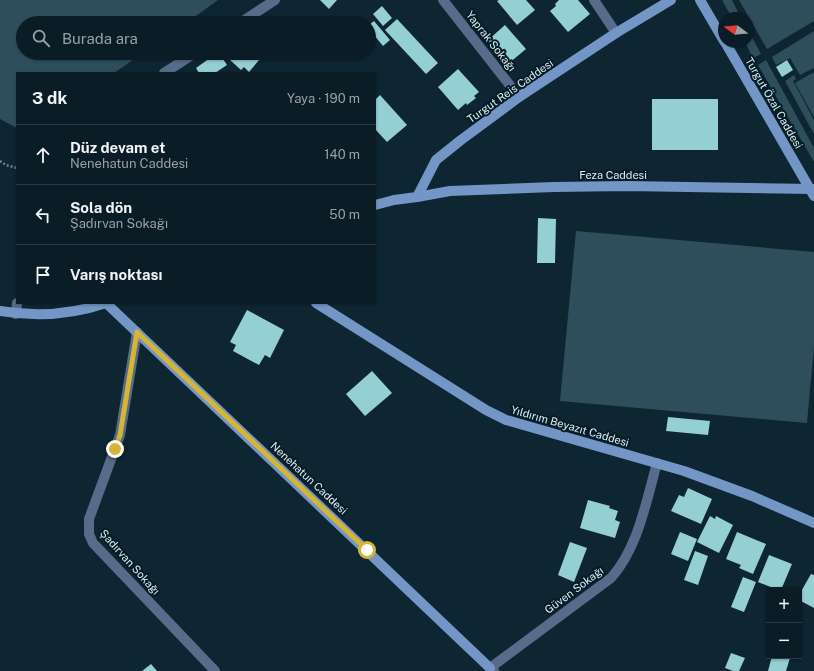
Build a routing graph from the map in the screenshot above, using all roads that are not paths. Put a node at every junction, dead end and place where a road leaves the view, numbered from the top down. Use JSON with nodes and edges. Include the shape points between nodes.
{"nodes":[{"id":1,"x":275,"y":0,"type":"edge"},
{"id":2,"x":444,"y":0,"type":"edge"},
{"id":3,"x":594,"y":0,"type":"edge"},
{"id":4,"x":671,"y":0,"type":"edge"},
{"id":5,"x":700,"y":0,"type":"edge"},
{"id":6,"x":251,"y":16,"type":"edge"},
{"id":7,"x":718,"y":31,"type":"edge"},
{"id":8,"x":616,"y":33,"type":"junction"},
{"id":9,"x":728,"y":48,"type":"edge"},
{"id":10,"x":184,"y":60,"type":"edge"},
{"id":11,"x":166,"y":72,"type":"edge"},
{"id":12,"x":519,"y":98,"type":"junction"},
{"id":13,"x":812,"y":191,"type":"edge"},
{"id":14,"x":417,"y":197,"type":"junction"},
{"id":15,"x":376,"y":205,"type":"edge"},
{"id":16,"x":17,"y":304,"type":"edge"},
{"id":17,"x":103,"y":304,"type":"edge"},
{"id":18,"x":107,"y":304,"type":"edge"},
{"id":19,"x":318,"y":304,"type":"edge"},
{"id":20,"x":0,"y":311,"type":"edge"},
{"id":21,"x":16,"y":314,"type":"junction"},
{"id":22,"x":137,"y":332,"type":"junction"},
{"id":23,"x":657,"y":463,"type":"junction"},
{"id":24,"x":814,"y":523,"type":"edge"},
{"id":25,"x":492,"y":669,"type":"edge"},
{"id":26,"x":215,"y":671,"type":"edge"}],
"edges":[{"from":1,"to":6,"type":"street"},
{"from":2,"to":12,"type":"street","name":"Yaprak Sokağı"},
{"from":3,"to":8,"type":"street"},
{"from":4,"to":8,"type":"street","name":"Turgut Reis Caddesi"},
{"from":5,"to":7,"type":"street","name":"Turgut Özal Caddesi"},
{"from":8,"to":12,"type":"street","name":"Turgut Reis Caddesi"},
{"from":9,"to":13,"type":"street","name":"Turgut Özal Caddesi"},
{"from":10,"to":11,"type":"street"},
{"from":12,"to":14,"type":"street","name":"Turgut Reis Caddesi","via":[[436,160]]},
{"from":13,"to":14,"type":"street","name":"Feza Caddesi","via":[[635,186],[554,187],[450,191]]},
{"from":14,"to":15,"type":"street"},
{"from":16,"to":21,"type":"street"},
{"from":17,"to":21,"type":"street","via":[[46,315]]},
{"from":18,"to":22,"type":"street","name":"Nenehatun Caddesi"},
{"from":19,"to":23,"type":"street","name":"Yıldırım Beyazıt Caddesi","via":[[495,416]]},
{"from":20,"to":21,"type":"street"},
{"from":22,"to":25,"type":"street","name":"Nenehatun Caddesi"},
{"from":22,"to":26,"type":"street","name":"Şadırvan Sokağı","via":[[120,435],[89,519],[89,534],[93,542]]},
{"from":23,"to":24,"type":"street","name":"Yıldırım Beyazıt Caddesi","via":[[719,484]]},
{"from":23,"to":25,"type":"street","name":"Güven Sokağı","via":[[636,534],[620,568],[611,578]]}]}
